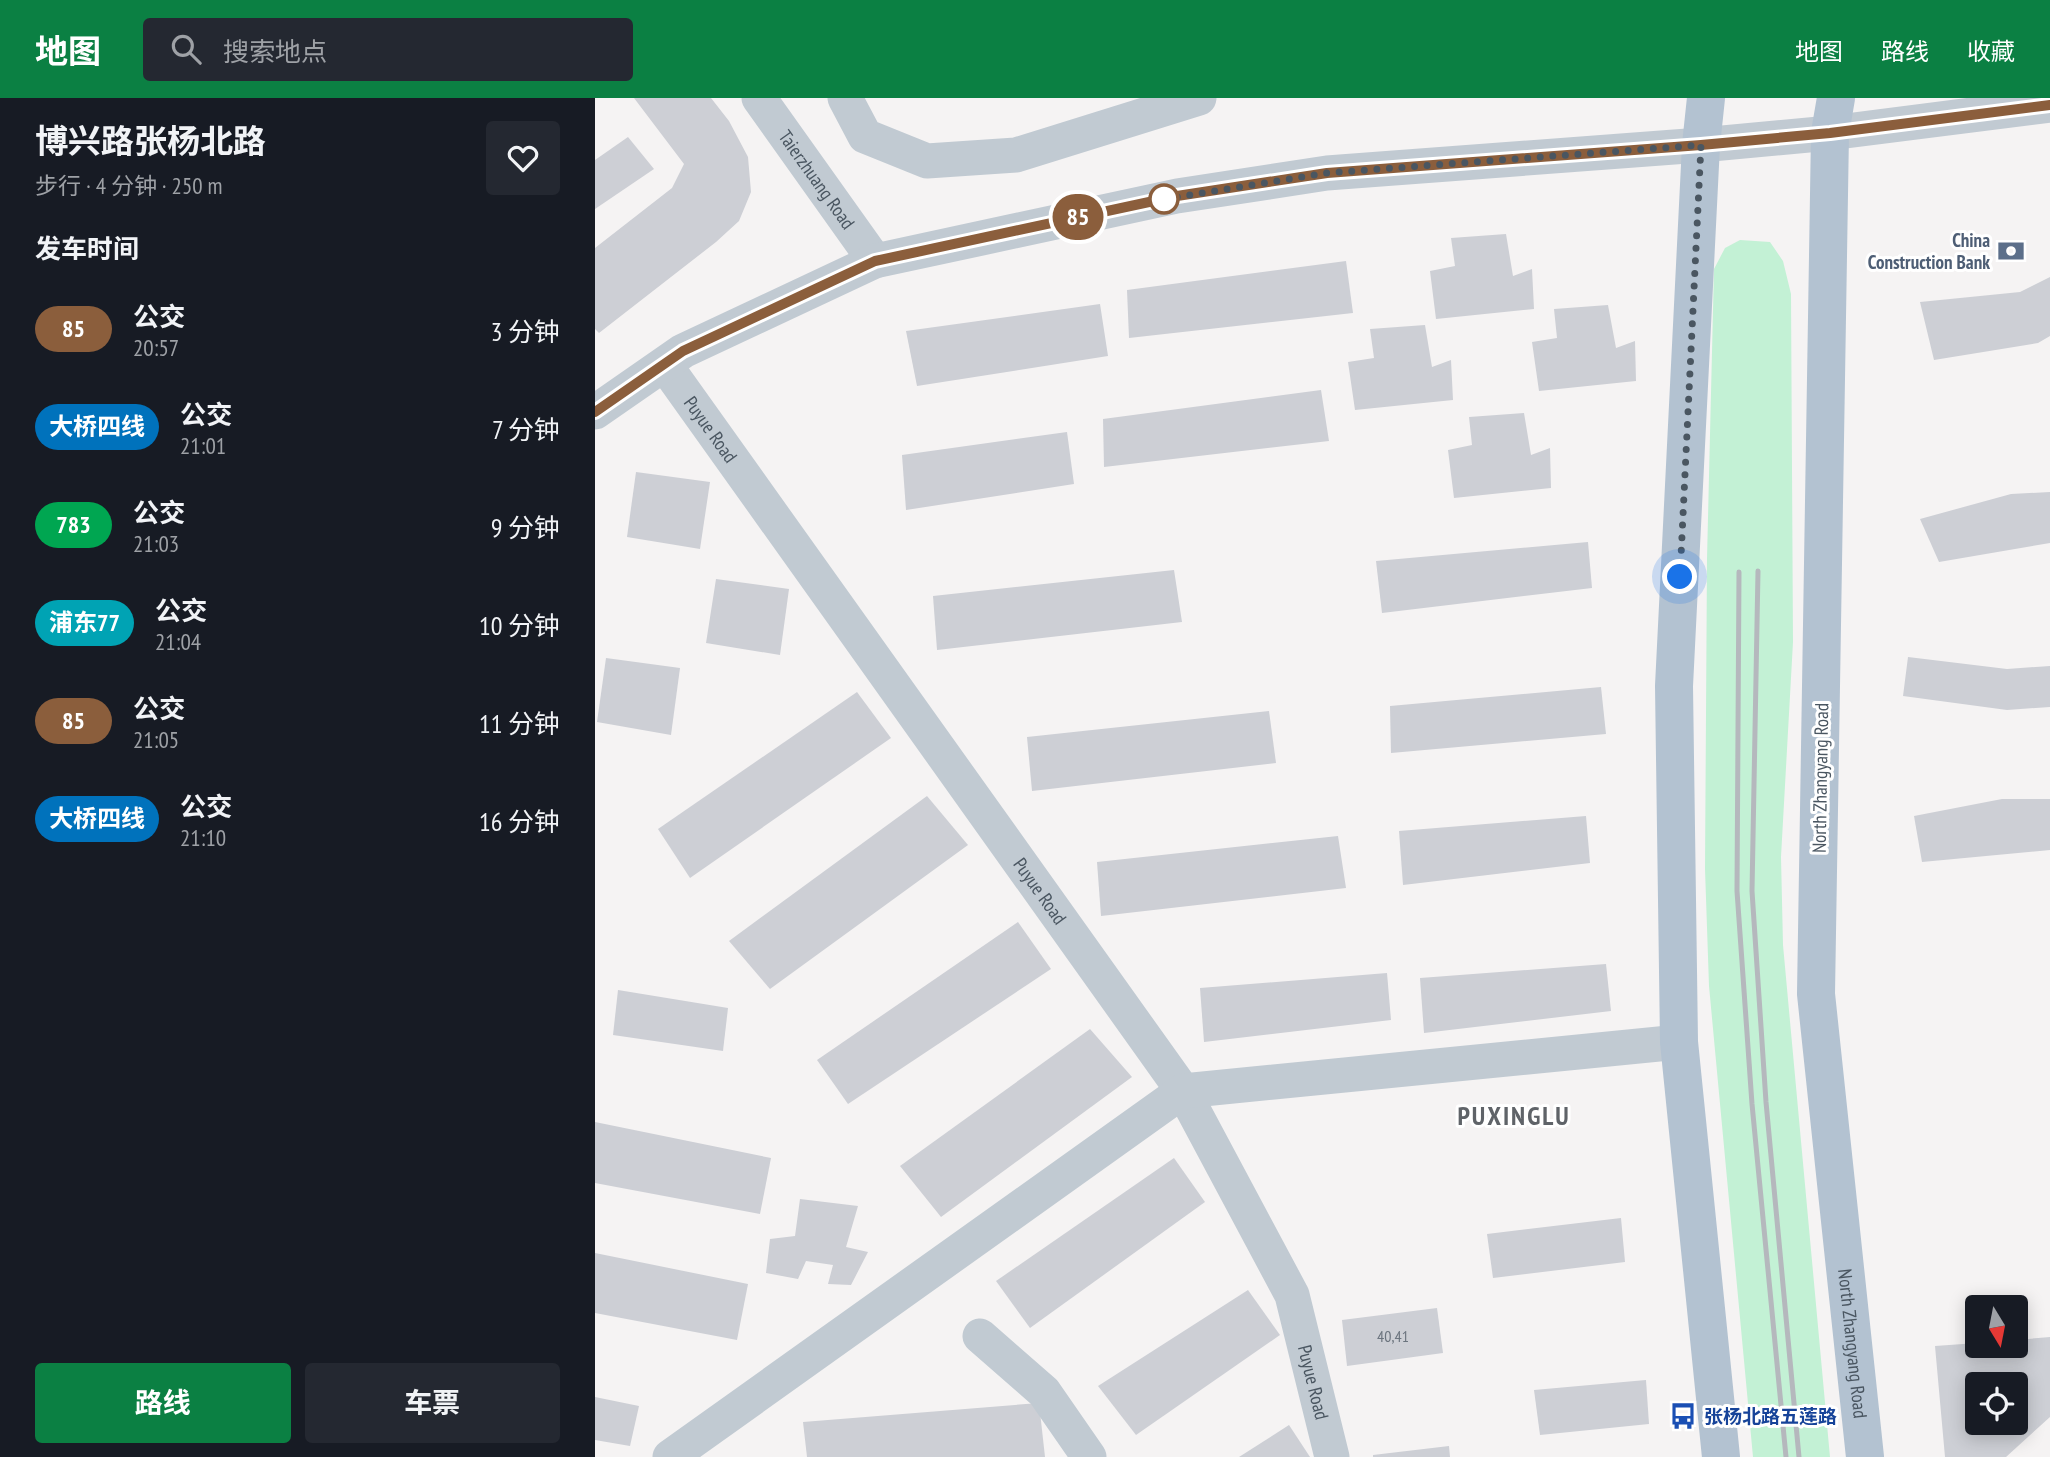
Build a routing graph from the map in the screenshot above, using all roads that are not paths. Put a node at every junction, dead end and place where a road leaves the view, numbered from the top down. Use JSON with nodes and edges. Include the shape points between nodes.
{"nodes":[{"id":1,"x":759,"y":98,"type":"edge"},
{"id":2,"x":845,"y":98,"type":"edge"},
{"id":3,"x":1199,"y":98,"type":"edge"},
{"id":4,"x":1706,"y":98,"type":"edge"},
{"id":5,"x":2050,"y":105,"type":"edge"},
{"id":6,"x":1833,"y":115,"type":"edge"},
{"id":7,"x":1701,"y":145,"type":"junction"},
{"id":8,"x":875,"y":261,"type":"junction"},
{"id":9,"x":665,"y":365,"type":"junction"},
{"id":10,"x":595,"y":412,"type":"edge"},
{"id":11,"x":1679,"y":1042,"type":"junction"},
{"id":12,"x":1183,"y":1091,"type":"junction"},
{"id":13,"x":979,"y":1336,"type":"dead end"},
{"id":14,"x":670,"y":1457,"type":"edge"},
{"id":15,"x":1089,"y":1457,"type":"edge"},
{"id":16,"x":1332,"y":1457,"type":"edge"},
{"id":17,"x":1721,"y":1457,"type":"edge"},
{"id":18,"x":1865,"y":1457,"type":"edge"}],
"edges":[{"from":1,"to":8,"type":"street","name":"Taierzhuang Road"},
{"from":2,"to":3,"type":"street","via":[[865,136],[927,161],[1016,155]]},
{"from":4,"to":7,"type":"main road"},
{"from":5,"to":6,"type":"street"},
{"from":6,"to":7,"type":"street"},
{"from":6,"to":18,"type":"main road","name":"North Zhangyang Road","via":[[1816,994]]},
{"from":7,"to":8,"type":"street","via":[[1327,173],[1177,196]]},
{"from":7,"to":11,"type":"main road","via":[[1674,686]]},
{"from":8,"to":9,"type":"street","via":[[683,351]]},
{"from":9,"to":10,"type":"street"},
{"from":9,"to":12,"type":"street","name":"Puyue Road"},
{"from":11,"to":12,"type":"street"},
{"from":11,"to":17,"type":"main road"},
{"from":12,"to":14,"type":"street"},
{"from":12,"to":16,"type":"street","name":"Puyue Road","via":[[1292,1295]]},
{"from":13,"to":15,"type":"street","via":[[1044,1392]]}]}
